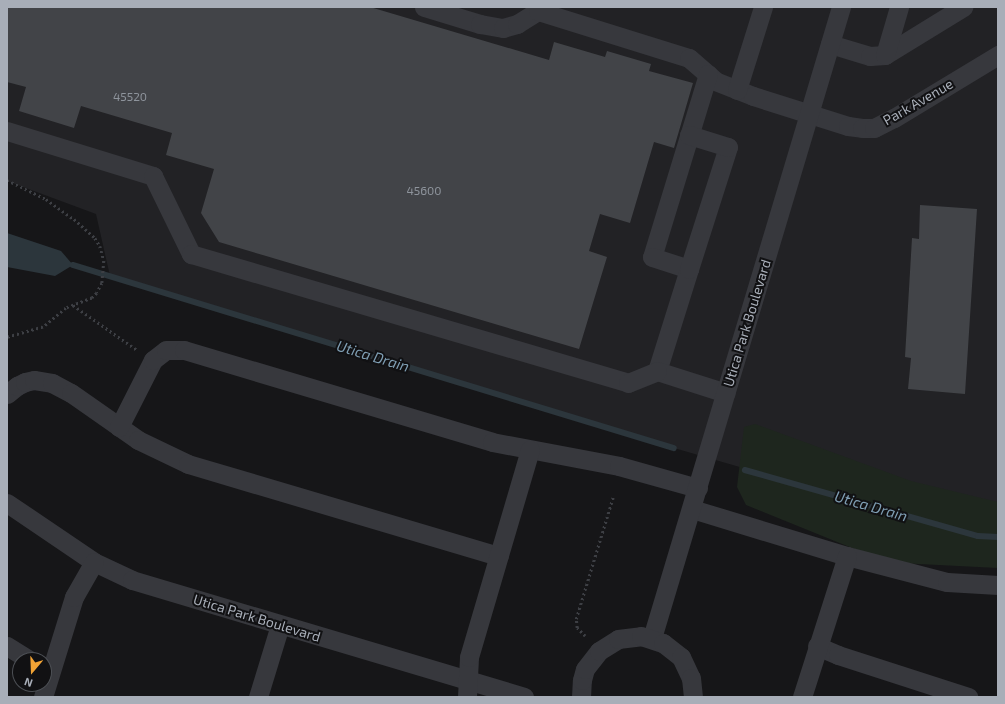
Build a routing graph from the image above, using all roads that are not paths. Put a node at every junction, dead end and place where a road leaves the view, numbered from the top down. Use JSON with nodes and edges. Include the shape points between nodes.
{"nodes":[{"id":1,"x":424,"y":7,"type":"edge"},
{"id":2,"x":762,"y":7,"type":"edge"},
{"id":3,"x":841,"y":7,"type":"edge"},
{"id":4,"x":899,"y":7,"type":"edge"},
{"id":5,"x":963,"y":7,"type":"edge"},
{"id":6,"x":830,"y":44,"type":"junction"},
{"id":7,"x":885,"y":55,"type":"junction"},
{"id":8,"x":998,"y":55,"type":"edge"},
{"id":9,"x":708,"y":74,"type":"junction"},
{"id":10,"x":737,"y":90,"type":"junction"},
{"id":11,"x":810,"y":114,"type":"junction"},
{"id":12,"x":7,"y":131,"type":"edge"},
{"id":13,"x":689,"y":135,"type":"junction"},
{"id":14,"x":689,"y":269,"type":"junction"},
{"id":15,"x":657,"y":371,"type":"junction"},
{"id":16,"x":726,"y":393,"type":"junction"},
{"id":17,"x":7,"y":394,"type":"edge"},
{"id":18,"x":119,"y":427,"type":"junction"},
{"id":19,"x":530,"y":450,"type":"junction"},
{"id":20,"x":698,"y":488,"type":"junction"},
{"id":21,"x":7,"y":502,"type":"edge"},
{"id":22,"x":692,"y":509,"type":"junction"},
{"id":23,"x":499,"y":556,"type":"junction"},
{"id":24,"x":847,"y":556,"type":"junction"},
{"id":25,"x":94,"y":562,"type":"junction"},
{"id":26,"x":998,"y":585,"type":"edge"},
{"id":27,"x":280,"y":625,"type":"junction"},
{"id":28,"x":652,"y":638,"type":"junction"},
{"id":29,"x":7,"y":646,"type":"edge"},
{"id":30,"x":817,"y":646,"type":"junction"},
{"id":31,"x":16,"y":652,"type":"edge"},
{"id":32,"x":52,"y":658,"type":"edge"},
{"id":33,"x":467,"y":689,"type":"edge"},
{"id":34,"x":258,"y":697,"type":"edge"},
{"id":35,"x":524,"y":697,"type":"edge"},
{"id":36,"x":581,"y":697,"type":"edge"},
{"id":37,"x":693,"y":697,"type":"edge"},
{"id":38,"x":802,"y":697,"type":"edge"},
{"id":39,"x":968,"y":697,"type":"edge"}],
"edges":[{"from":1,"to":9,"type":"street","name":"Park Avenue","via":[[480,24],[503,28],[517,24],[538,11],[689,58]]},
{"from":2,"to":10,"type":"street"},
{"from":3,"to":6,"type":"street","name":"Utica Park Boulevard"},
{"from":4,"to":7,"type":"street"},
{"from":5,"to":7,"type":"street"},
{"from":6,"to":7,"type":"street","via":[[870,56]]},
{"from":6,"to":11,"type":"street","name":"Utica Park Boulevard"},
{"from":8,"to":11,"type":"street","name":"Park Avenue","via":[[874,128],[848,126]]},
{"from":9,"to":10,"type":"street","name":"Park Avenue","via":[[715,81]]},
{"from":9,"to":13,"type":"street"},
{"from":10,"to":11,"type":"street","name":"Park Avenue"},
{"from":11,"to":16,"type":"street","name":"Utica Park Boulevard"},
{"from":12,"to":15,"type":"street","via":[[153,176],[191,254],[628,383]]},
{"from":13,"to":14,"type":"street","via":[[652,257]]},
{"from":13,"to":14,"type":"street","via":[[728,147]]},
{"from":14,"to":15,"type":"street"},
{"from":15,"to":16,"type":"street"},
{"from":16,"to":20,"type":"street","name":"Utica Park Boulevard"},
{"from":17,"to":18,"type":"street","via":[[25,382],[38,380],[52,383],[71,393]]},
{"from":18,"to":19,"type":"street","via":[[151,364],[160,353],[174,349],[492,442]]},
{"from":18,"to":23,"type":"street","via":[[154,449],[188,464]]},
{"from":19,"to":20,"type":"street","via":[[619,466]]},
{"from":19,"to":23,"type":"street"},
{"from":20,"to":22,"type":"street","name":"Utica Park Boulevard"},
{"from":21,"to":25,"type":"street","name":"Utica Park Boulevard"},
{"from":22,"to":24,"type":"street"},
{"from":22,"to":28,"type":"street","name":"Utica Park Boulevard"},
{"from":23,"to":33,"type":"street","via":[[469,657]]},
{"from":24,"to":26,"type":"street","via":[[947,582]]},
{"from":24,"to":30,"type":"street"},
{"from":25,"to":27,"type":"street","name":"Utica Park Boulevard","via":[[132,580]]},
{"from":25,"to":32,"type":"street","via":[[74,597]]},
{"from":27,"to":33,"type":"street","name":"Utica Park Boulevard"},
{"from":27,"to":34,"type":"street"},
{"from":28,"to":36,"type":"street","via":[[630,636],[613,642],[599,651],[585,669]]},
{"from":28,"to":37,"type":"street","via":[[668,646],[681,657],[691,678]]},
{"from":29,"to":31,"type":"street"},
{"from":30,"to":38,"type":"street"},
{"from":30,"to":39,"type":"street"},
{"from":33,"to":35,"type":"street","name":"Utica Park Boulevard"}]}
